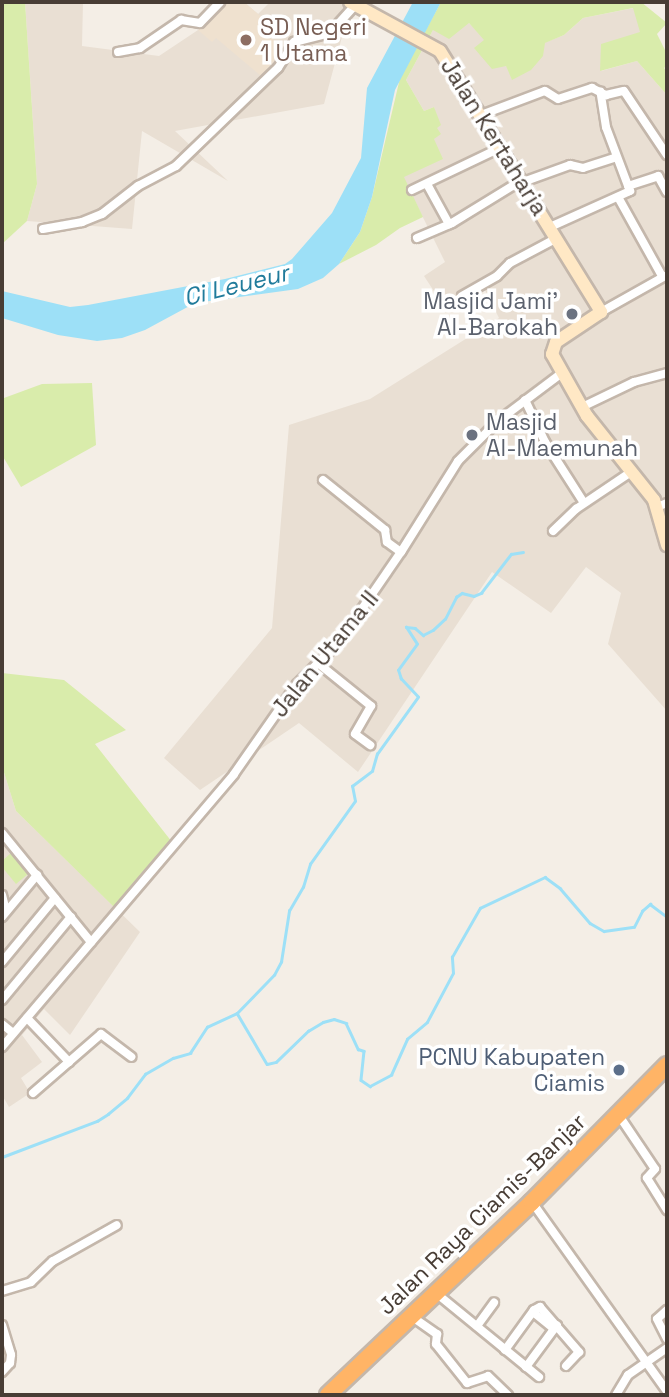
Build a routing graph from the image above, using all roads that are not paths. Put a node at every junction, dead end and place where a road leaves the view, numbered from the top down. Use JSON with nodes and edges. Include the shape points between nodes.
{"nodes":[{"id":1,"x":220,"y":2,"type":"edge"},
{"id":2,"x":352,"y":4,"type":"edge"},
{"id":3,"x":118,"y":52,"type":"dead end"},
{"id":4,"x":600,"y":91,"type":"junction"},
{"id":5,"x":481,"y":116,"type":"junction"},
{"id":6,"x":502,"y":148,"type":"junction"},
{"id":7,"x":667,"y":155,"type":"edge"},
{"id":8,"x":616,"y":157,"type":"junction"},
{"id":9,"x":523,"y":181,"type":"junction"},
{"id":10,"x":427,"y":184,"type":"junction"},
{"id":11,"x":628,"y":186,"type":"junction"},
{"id":12,"x":667,"y":188,"type":"edge"},
{"id":13,"x":412,"y":190,"type":"dead end"},
{"id":14,"x":618,"y":197,"type":"junction"},
{"id":15,"x":449,"y":224,"type":"junction"},
{"id":16,"x":43,"y":229,"type":"dead end"},
{"id":17,"x":554,"y":232,"type":"junction"},
{"id":18,"x":417,"y":238,"type":"dead end"},
{"id":19,"x":665,"y":275,"type":"edge"},
{"id":20,"x":463,"y":296,"type":"dead end"},
{"id":21,"x":601,"y":312,"type":"junction"},
{"id":22,"x":562,"y":373,"type":"junction"},
{"id":23,"x":667,"y":373,"type":"edge"},
{"id":24,"x":525,"y":400,"type":"junction"},
{"id":25,"x":582,"y":407,"type":"junction"},
{"id":26,"x":631,"y":472,"type":"junction"},
{"id":27,"x":323,"y":480,"type":"dead end"},
{"id":28,"x":584,"y":503,"type":"junction"},
{"id":29,"x":662,"y":505,"type":"edge"},
{"id":30,"x":553,"y":531,"type":"dead end"},
{"id":31,"x":667,"y":545,"type":"edge"},
{"id":32,"x":400,"y":551,"type":"junction"},
{"id":33,"x":319,"y":664,"type":"junction"},
{"id":34,"x":370,"y":745,"type":"dead end"},
{"id":35,"x":2,"y":833,"type":"edge"},
{"id":36,"x":37,"y":875,"type":"junction"},
{"id":37,"x":2,"y":895,"type":"edge"},
{"id":38,"x":55,"y":898,"type":"junction"},
{"id":39,"x":4,"y":914,"type":"edge"},
{"id":40,"x":71,"y":916,"type":"junction"},
{"id":41,"x":91,"y":942,"type":"junction"},
{"id":42,"x":2,"y":962,"type":"edge"},
{"id":43,"x":2,"y":1000,"type":"edge"},
{"id":44,"x":27,"y":1017,"type":"junction"},
{"id":45,"x":2,"y":1024,"type":"edge"},
{"id":46,"x":13,"y":1033,"type":"junction"},
{"id":47,"x":2,"y":1047,"type":"edge"},
{"id":48,"x":131,"y":1057,"type":"dead end"},
{"id":49,"x":69,"y":1062,"type":"junction"},
{"id":50,"x":667,"y":1065,"type":"edge"},
{"id":51,"x":33,"y":1093,"type":"dead end"},
{"id":52,"x":618,"y":1114,"type":"junction"},
{"id":53,"x":532,"y":1202,"type":"junction"},
{"id":54,"x":667,"y":1210,"type":"edge"},
{"id":55,"x":117,"y":1225,"type":"dead end"},
{"id":56,"x":2,"y":1291,"type":"edge"},
{"id":57,"x":436,"y":1293,"type":"junction"},
{"id":58,"x":494,"y":1303,"type":"dead end"},
{"id":59,"x":667,"y":1310,"type":"edge"},
{"id":60,"x":411,"y":1316,"type":"junction"},
{"id":61,"x":2,"y":1325,"type":"edge"},
{"id":62,"x":477,"y":1326,"type":"junction"},
{"id":63,"x":555,"y":1327,"type":"junction"},
{"id":64,"x":667,"y":1339,"type":"edge"},
{"id":65,"x":667,"y":1348,"type":"edge"},
{"id":66,"x":505,"y":1350,"type":"junction"},
{"id":67,"x":645,"y":1360,"type":"junction"},
{"id":68,"x":566,"y":1366,"type":"dead end"},
{"id":69,"x":526,"y":1367,"type":"junction"},
{"id":70,"x":2,"y":1372,"type":"edge"},
{"id":71,"x":539,"y":1377,"type":"dead end"},
{"id":72,"x":667,"y":1391,"type":"edge"},
{"id":73,"x":328,"y":1395,"type":"edge"},
{"id":74,"x":508,"y":1395,"type":"edge"},
{"id":75,"x":615,"y":1395,"type":"edge"}],
"edges":[{"from":1,"to":3,"type":"street","via":[[200,23],[181,20],[142,47]]},
{"from":2,"to":5,"type":"street","name":"Jalan Kertaharja","via":[[433,46]]},
{"from":2,"to":16,"type":"street","via":[[330,33],[294,42],[278,68],[176,166],[138,186],[102,214]]},
{"from":4,"to":5,"type":"street","via":[[590,88],[558,99],[545,91]]},
{"from":4,"to":7,"type":"street","via":[[606,95],[626,93]]},
{"from":4,"to":8,"type":"street"},
{"from":5,"to":6,"type":"street","name":"Jalan Kertaharja"},
{"from":6,"to":9,"type":"street","name":"Jalan Kertaharja"},
{"from":6,"to":10,"type":"street"},
{"from":8,"to":9,"type":"street","via":[[583,168],[570,165]]},
{"from":8,"to":11,"type":"street"},
{"from":9,"to":15,"type":"street"},
{"from":9,"to":17,"type":"street","name":"Jalan Kertaharja"},
{"from":10,"to":13,"type":"street"},
{"from":10,"to":15,"type":"street"},
{"from":11,"to":12,"type":"street","via":[[658,176]]},
{"from":11,"to":14,"type":"street","via":[[630,192]]},
{"from":14,"to":17,"type":"street"},
{"from":14,"to":19,"type":"street"},
{"from":15,"to":18,"type":"street"},
{"from":17,"to":20,"type":"street"},
{"from":17,"to":21,"type":"street","name":"Jalan Kertaharja"},
{"from":19,"to":21,"type":"street"},
{"from":21,"to":22,"type":"street","via":[[554,344],[552,354]]},
{"from":22,"to":24,"type":"street","name":"Jalan Utama II"},
{"from":22,"to":25,"type":"street"},
{"from":23,"to":25,"type":"street","via":[[641,379]]},
{"from":24,"to":28,"type":"street","via":[[545,443]]},
{"from":24,"to":32,"type":"street","name":"Jalan Utama II","via":[[491,426],[458,461]]},
{"from":25,"to":26,"type":"street"},
{"from":26,"to":28,"type":"street"},
{"from":26,"to":29,"type":"street"},
{"from":27,"to":32,"type":"street","via":[[385,530],[388,543]]},
{"from":28,"to":30,"type":"street"},
{"from":29,"to":31,"type":"street"},
{"from":32,"to":33,"type":"street","name":"Jalan Utama II"},
{"from":33,"to":34,"type":"street","via":[[371,706],[355,734]]},
{"from":33,"to":41,"type":"street","name":"Jalan Utama II","via":[[297,684],[234,774]]},
{"from":35,"to":36,"type":"street"},
{"from":36,"to":38,"type":"street"},
{"from":36,"to":39,"type":"street"},
{"from":37,"to":39,"type":"street"},
{"from":38,"to":40,"type":"street"},
{"from":38,"to":42,"type":"street"},
{"from":40,"to":41,"type":"street"},
{"from":40,"to":43,"type":"street"},
{"from":41,"to":44,"type":"street","name":"Jalan Utama II"},
{"from":44,"to":46,"type":"street","name":"Jalan Utama II"},
{"from":44,"to":49,"type":"street"},
{"from":45,"to":46,"type":"street"},
{"from":46,"to":47,"type":"street","name":"Jalan Utama II"},
{"from":48,"to":49,"type":"street","via":[[101,1034]]},
{"from":49,"to":51,"type":"street"},
{"from":50,"to":52,"type":"highway","name":"Jalan Raya Ciamis-Banjar"},
{"from":52,"to":53,"type":"highway","name":"Jalan Raya Ciamis-Banjar"},
{"from":52,"to":54,"type":"street","via":[[655,1169],[647,1178]]},
{"from":53,"to":57,"type":"highway","name":"Jalan Raya Ciamis-Banjar"},
{"from":53,"to":67,"type":"street"},
{"from":55,"to":56,"type":"street","via":[[53,1261],[32,1282]]},
{"from":57,"to":60,"type":"highway","name":"Jalan Raya Ciamis-Banjar"},
{"from":57,"to":62,"type":"street"},
{"from":58,"to":62,"type":"street"},
{"from":59,"to":64,"type":"street","via":[[657,1319]]},
{"from":60,"to":73,"type":"highway","name":"Jalan Raya Ciamis-Banjar"},
{"from":60,"to":74,"type":"street","via":[[437,1335],[436,1344],[467,1383],[488,1376]]},
{"from":61,"to":70,"type":"street","via":[[10,1363]]},
{"from":62,"to":66,"type":"street"},
{"from":63,"to":66,"type":"street","via":[[533,1312]]},
{"from":63,"to":68,"type":"street","via":[[579,1352]]},
{"from":63,"to":69,"type":"street"},
{"from":65,"to":67,"type":"street"},
{"from":66,"to":69,"type":"street"},
{"from":67,"to":72,"type":"street"},
{"from":67,"to":75,"type":"street","via":[[623,1380]]},
{"from":69,"to":71,"type":"street"}]}
